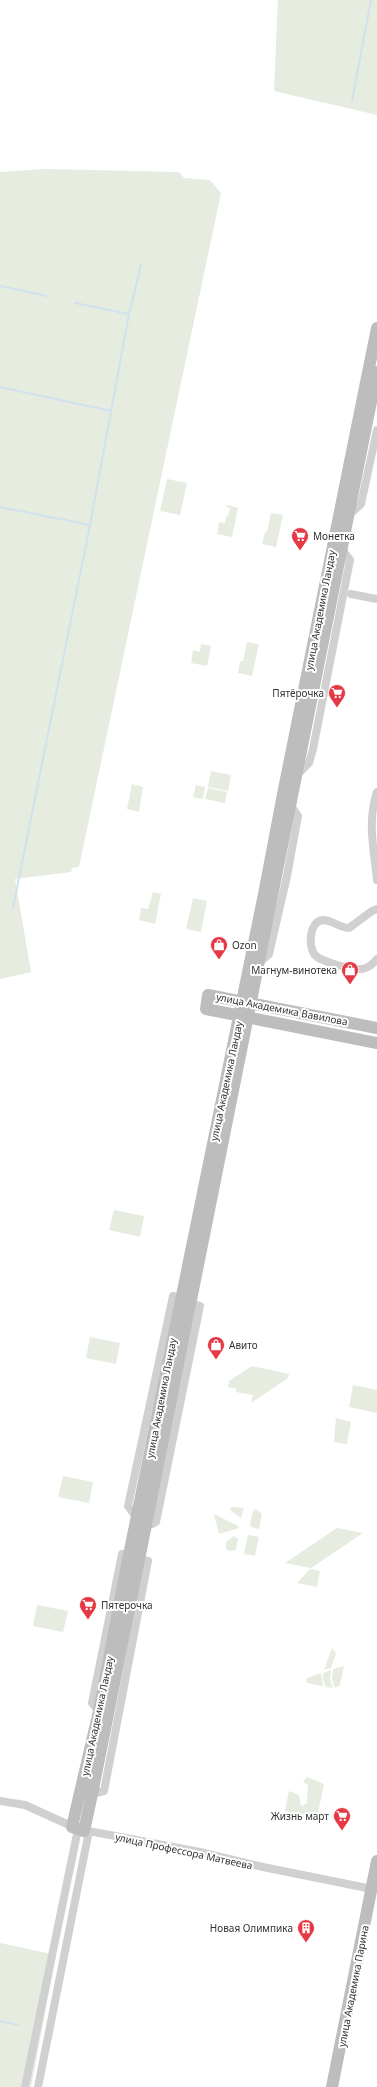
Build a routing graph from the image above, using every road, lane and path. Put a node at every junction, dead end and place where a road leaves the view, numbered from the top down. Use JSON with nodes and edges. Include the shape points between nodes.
{"nodes":[{"id":1,"x":377,"y":328,"type":"edge"},
{"id":2,"x":377,"y":372,"type":"edge"},
{"id":3,"x":377,"y":430,"type":"edge"},
{"id":4,"x":347,"y":517,"type":"junction"},
{"id":5,"x":351,"y":594,"type":"dead end"},
{"id":6,"x":377,"y":599,"type":"edge"},
{"id":7,"x":377,"y":792,"type":"edge"},
{"id":8,"x":377,"y":880,"type":"edge"},
{"id":9,"x":377,"y":909,"type":"edge"},
{"id":10,"x":377,"y":959,"type":"edge"},
{"id":11,"x":246,"y":1002,"type":"junction"},
{"id":12,"x":243,"y":1017,"type":"junction"},
{"id":13,"x":377,"y":1028,"type":"edge"},
{"id":14,"x":377,"y":1043,"type":"edge"},
{"id":15,"x":186,"y":1300,"type":"junction"},
{"id":16,"x":130,"y":1556,"type":"junction"},
{"id":17,"x":99,"y":1712,"type":"junction"},
{"id":18,"x":0,"y":1800,"type":"edge"},
{"id":19,"x":81,"y":1830,"type":"junction"},
{"id":20,"x":377,"y":1861,"type":"edge"},
{"id":21,"x":372,"y":1889,"type":"junction"},
{"id":22,"x":25,"y":2087,"type":"edge"},
{"id":23,"x":38,"y":2087,"type":"edge"},
{"id":24,"x":332,"y":2087,"type":"edge"}],
"edges":[{"from":1,"to":11,"type":"street","name":"улица Академика Ландау"},
{"from":2,"to":4,"type":"street","name":"улица Академика Ландау"},
{"from":3,"to":4,"type":"street","via":[[361,504]]},
{"from":4,"to":11,"type":"street","name":"улица Академика Ландау","via":[[258,963]]},
{"from":5,"to":6,"type":"street"},
{"from":7,"to":8,"type":"street","via":[[372,809]]},
{"from":9,"to":10,"type":"street","via":[[349,928],[323,920],[318,922],[312,932],[311,947],[315,955],[323,960],[349,968],[362,969],[371,966]]},
{"from":11,"to":12,"type":"street","name":"улица Академика Ландау"},
{"from":11,"to":12,"type":"street","name":"улица Академика Вавилова","via":[[208,995],[206,1009]]},
{"from":11,"to":13,"type":"street","name":"улица Академика Вавилова"},
{"from":12,"to":14,"type":"street","name":"улица Академика Вавилова"},
{"from":12,"to":15,"type":"street","name":"улица Академика Ландау"},
{"from":15,"to":16,"type":"street","name":"улица Академика Ландау","via":[[136,1518]]},
{"from":15,"to":16,"type":"street","name":"улица Академика Ландау","via":[[145,1527]]},
{"from":16,"to":17,"type":"street","name":"улица Академика Ландау"},
{"from":16,"to":17,"type":"street","via":[[118,1576],[92,1702]]},
{"from":16,"to":19,"type":"street","name":"улица Академика Ландау","via":[[92,1794]]},
{"from":17,"to":19,"type":"street","name":"улица Академика Ландау"},
{"from":18,"to":19,"type":"street","name":"улица Профессора Матвеева","via":[[25,1805]]},
{"from":19,"to":21,"type":"street","name":"улица Профессора Матвеева","via":[[200,1852]]},
{"from":19,"to":22,"type":"street","name":"улица Академика Ландау"},
{"from":19,"to":23,"type":"street","name":"улица Академика Ландау"},
{"from":20,"to":21,"type":"street","name":"улица Академика Парина"},
{"from":21,"to":24,"type":"street","name":"улица Академика Парина"}]}
